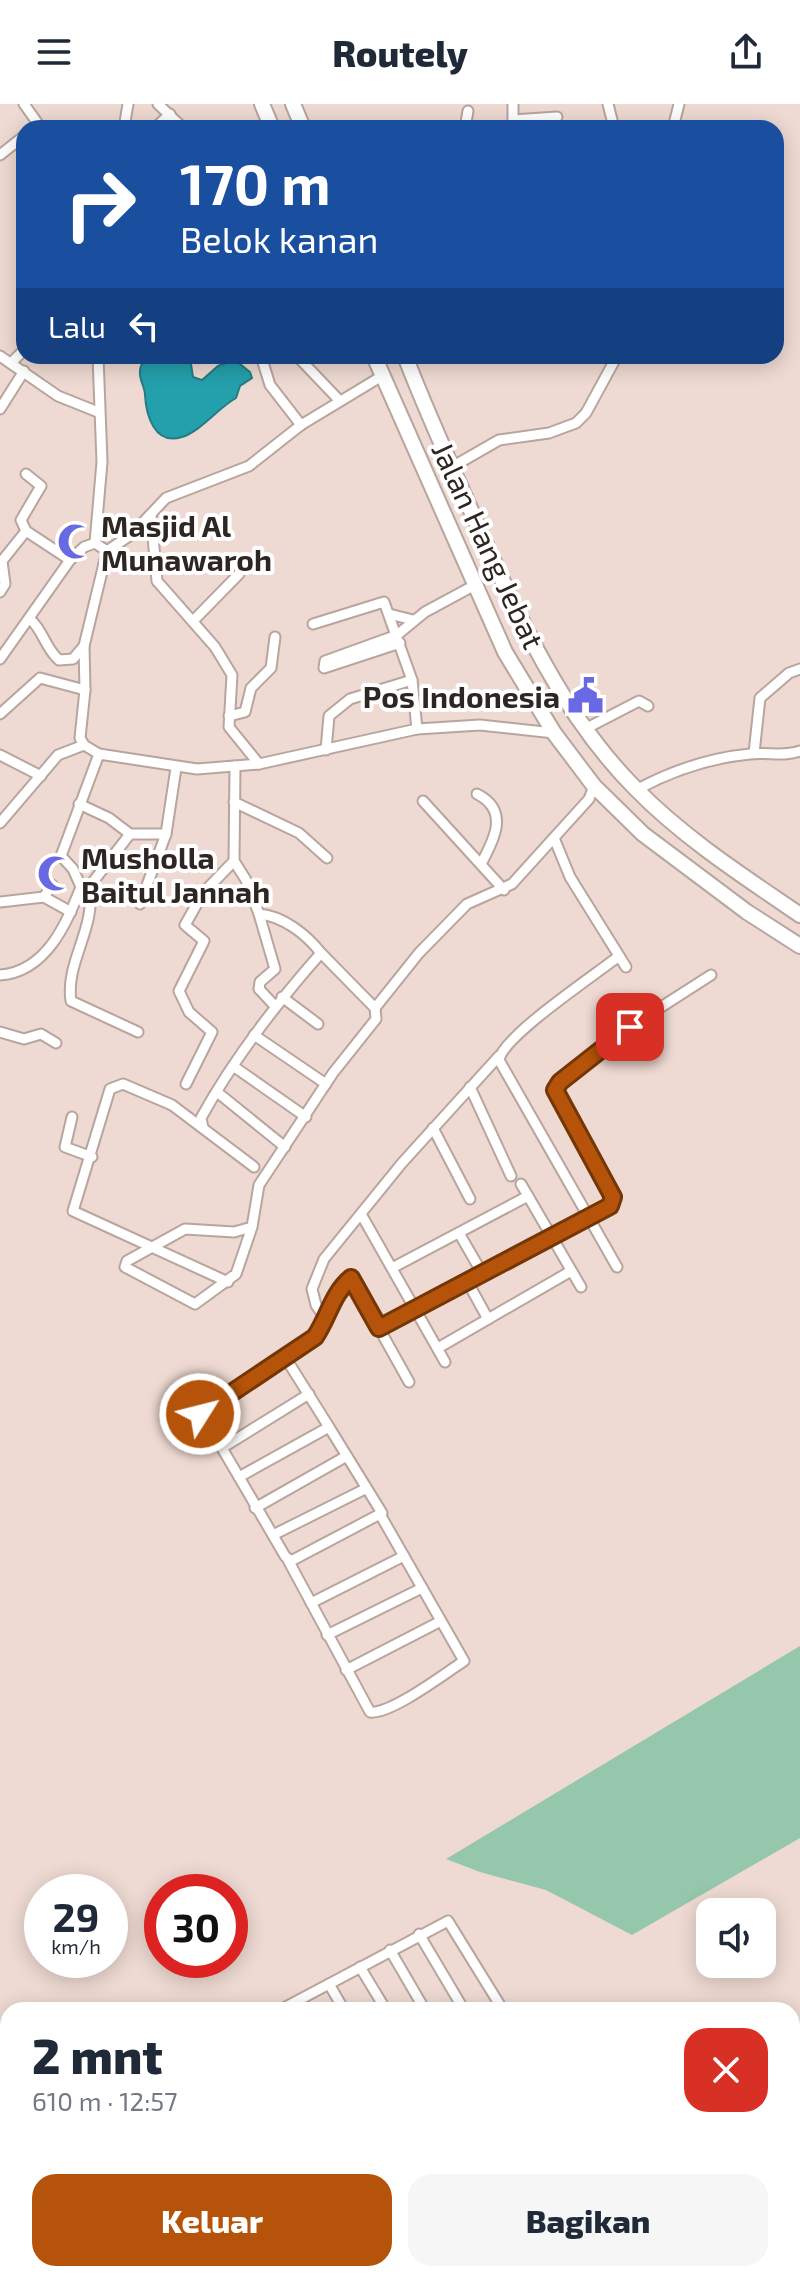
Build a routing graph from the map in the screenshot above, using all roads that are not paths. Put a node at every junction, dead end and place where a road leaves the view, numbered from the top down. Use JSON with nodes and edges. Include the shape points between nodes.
{"nodes":[{"id":1,"x":158,"y":104,"type":"edge"},
{"id":2,"x":468,"y":111,"type":"dead end"},
{"id":3,"x":170,"y":114,"type":"junction"},
{"id":4,"x":557,"y":117,"type":"dead end"},
{"id":5,"x":164,"y":120,"type":"edge"},
{"id":6,"x":176,"y":120,"type":"edge"},
{"id":7,"x":466,"y":120,"type":"edge"},
{"id":8,"x":538,"y":120,"type":"edge"},
{"id":9,"x":16,"y":142,"type":"edge"},
{"id":10,"x":0,"y":155,"type":"edge"},
{"id":11,"x":0,"y":356,"type":"edge"},
{"id":12,"x":16,"y":358,"type":"edge"},
{"id":13,"x":11,"y":363,"type":"junction"},
{"id":14,"x":98,"y":364,"type":"edge"},
{"id":15,"x":263,"y":364,"type":"edge"},
{"id":16,"x":305,"y":364,"type":"edge"},
{"id":17,"x":377,"y":364,"type":"edge"},
{"id":18,"x":408,"y":364,"type":"edge"},
{"id":19,"x":613,"y":364,"type":"edge"},
{"id":20,"x":24,"y":371,"type":"junction"},
{"id":21,"x":382,"y":376,"type":"junction"},
{"id":22,"x":339,"y":400,"type":"junction"},
{"id":23,"x":0,"y":409,"type":"edge"},
{"id":24,"x":98,"y":412,"type":"junction"},
{"id":25,"x":301,"y":425,"type":"junction"},
{"id":26,"x":452,"y":467,"type":"junction"},
{"id":27,"x":26,"y":474,"type":"dead end"},
{"id":28,"x":151,"y":515,"type":"junction"},
{"id":29,"x":26,"y":531,"type":"junction"},
{"id":30,"x":95,"y":543,"type":"junction"},
{"id":31,"x":107,"y":551,"type":"junction"},
{"id":32,"x":70,"y":560,"type":"junction"},
{"id":33,"x":239,"y":574,"type":"dead end"},
{"id":34,"x":475,"y":585,"type":"junction"},
{"id":35,"x":0,"y":592,"type":"edge"},
{"id":36,"x":389,"y":614,"type":"junction"},
{"id":37,"x":31,"y":620,"type":"junction"},
{"id":38,"x":413,"y":620,"type":"junction"},
{"id":39,"x":193,"y":621,"type":"junction"},
{"id":40,"x":313,"y":624,"type":"dead end"},
{"id":41,"x":275,"y":637,"type":"dead end"},
{"id":42,"x":398,"y":639,"type":"junction"},
{"id":43,"x":84,"y":646,"type":"junction"},
{"id":44,"x":0,"y":659,"type":"edge"},
{"id":45,"x":800,"y":669,"type":"edge"},
{"id":46,"x":412,"y":680,"type":"junction"},
{"id":47,"x":85,"y":690,"type":"junction"},
{"id":48,"x":648,"y":706,"type":"dead end"},
{"id":49,"x":0,"y":714,"type":"edge"},
{"id":50,"x":229,"y":716,"type":"junction"},
{"id":51,"x":417,"y":729,"type":"junction"},
{"id":52,"x":585,"y":729,"type":"junction"},
{"id":53,"x":554,"y":733,"type":"junction"},
{"id":54,"x":84,"y":745,"type":"junction"},
{"id":55,"x":326,"y":750,"type":"junction"},
{"id":56,"x":800,"y":751,"type":"edge"},
{"id":57,"x":754,"y":753,"type":"junction"},
{"id":58,"x":99,"y":754,"type":"junction"},
{"id":59,"x":0,"y":755,"type":"edge"},
{"id":60,"x":259,"y":764,"type":"junction"},
{"id":61,"x":235,"y":766,"type":"junction"},
{"id":62,"x":176,"y":768,"type":"junction"},
{"id":63,"x":41,"y":776,"type":"junction"},
{"id":64,"x":594,"y":786,"type":"junction"},
{"id":65,"x":636,"y":790,"type":"junction"},
{"id":66,"x":477,"y":794,"type":"dead end"},
{"id":67,"x":423,"y":801,"type":"dead end"},
{"id":68,"x":234,"y":802,"type":"junction"},
{"id":69,"x":79,"y":804,"type":"junction"},
{"id":70,"x":0,"y":823,"type":"edge"},
{"id":71,"x":130,"y":834,"type":"junction"},
{"id":72,"x":166,"y":834,"type":"junction"},
{"id":73,"x":554,"y":838,"type":"junction"},
{"id":74,"x":705,"y":849,"type":"junction"},
{"id":75,"x":327,"y":858,"type":"dead end"},
{"id":76,"x":234,"y":861,"type":"junction"},
{"id":77,"x":482,"y":862,"type":"junction"},
{"id":78,"x":689,"y":870,"type":"junction"},
{"id":79,"x":52,"y":885,"type":"dead end"},
{"id":80,"x":85,"y":887,"type":"junction"},
{"id":81,"x":504,"y":890,"type":"junction"},
{"id":82,"x":44,"y":897,"type":"junction"},
{"id":83,"x":140,"y":904,"type":"dead end"},
{"id":84,"x":1,"y":905,"type":"edge"},
{"id":85,"x":71,"y":912,"type":"junction"},
{"id":86,"x":259,"y":914,"type":"junction"},
{"id":87,"x":800,"y":915,"type":"edge"},
{"id":88,"x":800,"y":946,"type":"edge"},
{"id":89,"x":321,"y":953,"type":"junction"},
{"id":90,"x":619,"y":956,"type":"junction"},
{"id":91,"x":626,"y":967,"type":"dead end"},
{"id":92,"x":0,"y":975,"type":"edge"},
{"id":93,"x":711,"y":975,"type":"dead end"},
{"id":94,"x":278,"y":1001,"type":"junction"},
{"id":95,"x":375,"y":1008,"type":"junction"},
{"id":96,"x":318,"y":1024,"type":"dead end"},
{"id":97,"x":0,"y":1032,"type":"edge"},
{"id":98,"x":138,"y":1032,"type":"dead end"},
{"id":99,"x":254,"y":1035,"type":"junction"},
{"id":100,"x":56,"y":1043,"type":"dead end"},
{"id":101,"x":499,"y":1056,"type":"junction"},
{"id":102,"x":233,"y":1066,"type":"junction"},
{"id":103,"x":186,"y":1084,"type":"dead end"},
{"id":104,"x":326,"y":1084,"type":"junction"},
{"id":105,"x":470,"y":1087,"type":"junction"},
{"id":106,"x":217,"y":1092,"type":"junction"},
{"id":107,"x":72,"y":1117,"type":"dead end"},
{"id":108,"x":306,"y":1117,"type":"junction"},
{"id":109,"x":203,"y":1128,"type":"junction"},
{"id":110,"x":433,"y":1128,"type":"junction"},
{"id":111,"x":285,"y":1147,"type":"junction"},
{"id":112,"x":92,"y":1157,"type":"junction"},
{"id":113,"x":254,"y":1167,"type":"dead end"},
{"id":114,"x":511,"y":1176,"type":"dead end"},
{"id":115,"x":521,"y":1184,"type":"dead end"},
{"id":116,"x":528,"y":1196,"type":"junction"},
{"id":117,"x":470,"y":1199,"type":"dead end"},
{"id":118,"x":361,"y":1214,"type":"junction"},
{"id":119,"x":588,"y":1219,"type":"junction"},
{"id":120,"x":252,"y":1227,"type":"junction"},
{"id":121,"x":459,"y":1233,"type":"junction"},
{"id":122,"x":551,"y":1236,"type":"junction"},
{"id":123,"x":155,"y":1248,"type":"junction"},
{"id":124,"x":617,"y":1267,"type":"dead end"},
{"id":125,"x":392,"y":1268,"type":"junction"},
{"id":126,"x":571,"y":1271,"type":"junction"},
{"id":127,"x":482,"y":1273,"type":"junction"},
{"id":128,"x":467,"y":1281,"type":"junction"},
{"id":129,"x":228,"y":1282,"type":"junction"},
{"id":130,"x":581,"y":1287,"type":"dead end"},
{"id":131,"x":415,"y":1309,"type":"junction"},
{"id":132,"x":488,"y":1319,"type":"junction"},
{"id":133,"x":326,"y":1320,"type":"junction"},
{"id":134,"x":379,"y":1328,"type":"junction"},
{"id":135,"x":438,"y":1348,"type":"junction"},
{"id":136,"x":285,"y":1357,"type":"junction"},
{"id":137,"x":445,"y":1362,"type":"dead end"},
{"id":138,"x":409,"y":1382,"type":"dead end"},
{"id":139,"x":309,"y":1394,"type":"junction"},
{"id":140,"x":329,"y":1427,"type":"junction"},
{"id":141,"x":222,"y":1448,"type":"junction"},
{"id":142,"x":345,"y":1457,"type":"junction"},
{"id":143,"x":239,"y":1477,"type":"junction"},
{"id":144,"x":365,"y":1489,"type":"junction"},
{"id":145,"x":255,"y":1508,"type":"junction"},
{"id":146,"x":381,"y":1516,"type":"junction"},
{"id":147,"x":273,"y":1535,"type":"junction"},
{"id":148,"x":404,"y":1556,"type":"junction"},
{"id":149,"x":288,"y":1560,"type":"junction"},
{"id":150,"x":422,"y":1588,"type":"junction"},
{"id":151,"x":311,"y":1603,"type":"junction"},
{"id":152,"x":441,"y":1621,"type":"junction"},
{"id":153,"x":327,"y":1635,"type":"junction"},
{"id":154,"x":346,"y":1670,"type":"junction"},
{"id":155,"x":419,"y":1934,"type":"junction"},
{"id":156,"x":390,"y":1950,"type":"junction"},
{"id":157,"x":360,"y":1967,"type":"junction"},
{"id":158,"x":329,"y":1984,"type":"junction"},
{"id":159,"x":295,"y":2002,"type":"edge"},
{"id":160,"x":339,"y":2002,"type":"edge"},
{"id":161,"x":381,"y":2002,"type":"edge"},
{"id":162,"x":420,"y":2002,"type":"edge"},
{"id":163,"x":459,"y":2002,"type":"edge"},
{"id":164,"x":498,"y":2002,"type":"edge"}],
"edges":[{"from":1,"to":3,"type":"street"},
{"from":2,"to":7,"type":"street"},
{"from":3,"to":5,"type":"street"},
{"from":3,"to":6,"type":"street"},
{"from":4,"to":8,"type":"street"},
{"from":9,"to":10,"type":"street"},
{"from":11,"to":13,"type":"street"},
{"from":12,"to":13,"type":"street"},
{"from":13,"to":20,"type":"street"},
{"from":14,"to":24,"type":"street"},
{"from":15,"to":25,"type":"street","via":[[270,385]]},
{"from":16,"to":22,"type":"street"},
{"from":17,"to":21,"type":"highway"},
{"from":18,"to":26,"type":"highway","name":"Jalan Hang Jebat"},
{"from":19,"to":26,"type":"street","via":[[576,423],[499,440]]},
{"from":20,"to":23,"type":"street"},
{"from":20,"to":24,"type":"street","via":[[58,396]]},
{"from":21,"to":22,"type":"street"},
{"from":21,"to":34,"type":"highway"},
{"from":22,"to":25,"type":"street"},
{"from":24,"to":30,"type":"street","via":[[102,462]]},
{"from":25,"to":28,"type":"street","via":[[249,466],[166,498]]},
{"from":26,"to":52,"type":"highway","name":"Jalan Hang Jebat","via":[[529,637]]},
{"from":27,"to":29,"type":"street","via":[[41,486],[21,520]]},
{"from":28,"to":31,"type":"street"},
{"from":28,"to":39,"type":"street","via":[[155,577]]},
{"from":29,"to":32,"type":"street"},
{"from":29,"to":35,"type":"street","via":[[2,561],[5,584]]},
{"from":30,"to":31,"type":"street"},
{"from":30,"to":32,"type":"street"},
{"from":31,"to":43,"type":"street"},
{"from":32,"to":37,"type":"street"},
{"from":33,"to":39,"type":"street"},
{"from":34,"to":38,"type":"street"},
{"from":34,"to":53,"type":"highway","via":[[505,652]]},
{"from":36,"to":38,"type":"street"},
{"from":36,"to":40,"type":"street","via":[[379,602]]},
{"from":36,"to":42,"type":"street"},
{"from":37,"to":43,"type":"street","via":[[59,660],[73,659]]},
{"from":37,"to":44,"type":"street"},
{"from":38,"to":42,"type":"street"},
{"from":39,"to":50,"type":"street","via":[[232,675]]},
{"from":41,"to":50,"type":"street","via":[[271,668],[251,688],[243,714]]},
{"from":42,"to":42,"type":"street","via":[[324,668],[325,661]]},
{"from":42,"to":46,"type":"street"},
{"from":43,"to":47,"type":"street"},
{"from":45,"to":57,"type":"street","via":[[760,698]]},
{"from":46,"to":51,"type":"street"},
{"from":46,"to":55,"type":"street","via":[[350,699],[329,716]]},
{"from":47,"to":49,"type":"street","via":[[40,678]]},
{"from":47,"to":54,"type":"street","via":[[80,738]]},
{"from":48,"to":52,"type":"street","via":[[639,701],[629,704]]},
{"from":50,"to":60,"type":"street","via":[[231,730]]},
{"from":51,"to":53,"type":"street","via":[[480,725]]},
{"from":51,"to":55,"type":"street"},
{"from":52,"to":65,"type":"highway","name":"Jalan Hang Jebat"},
{"from":53,"to":64,"type":"highway"},
{"from":54,"to":58,"type":"street"},
{"from":54,"to":63,"type":"street","via":[[63,751]]},
{"from":55,"to":60,"type":"street"},
{"from":56,"to":57,"type":"street"},
{"from":57,"to":65,"type":"street","via":[[676,769]]},
{"from":58,"to":62,"type":"street"},
{"from":58,"to":69,"type":"street"},
{"from":59,"to":63,"type":"street"},
{"from":60,"to":61,"type":"street"},
{"from":61,"to":62,"type":"street"},
{"from":61,"to":68,"type":"street"},
{"from":62,"to":72,"type":"street"},
{"from":63,"to":70,"type":"street"},
{"from":64,"to":73,"type":"street"},
{"from":64,"to":78,"type":"highway"},
{"from":65,"to":74,"type":"highway","name":"Jalan Hang Jebat"},
{"from":66,"to":77,"type":"street","via":[[486,799],[497,821]]},
{"from":67,"to":77,"type":"street"},
{"from":68,"to":75,"type":"street","via":[[299,833]]},
{"from":68,"to":76,"type":"street"},
{"from":69,"to":71,"type":"street"},
{"from":69,"to":80,"type":"street","via":[[61,856]]},
{"from":71,"to":72,"type":"street"},
{"from":71,"to":80,"type":"street"},
{"from":72,"to":83,"type":"street"},
{"from":73,"to":81,"type":"street"},
{"from":73,"to":90,"type":"street","via":[[570,877]]},
{"from":74,"to":78,"type":"highway"},
{"from":74,"to":87,"type":"highway","name":"Jalan Hang Jebat"},
{"from":76,"to":86,"type":"street"},
{"from":76,"to":103,"type":"street","via":[[203,893],[185,925],[204,942],[179,991],[189,1012],[212,1032]]},
{"from":77,"to":81,"type":"street"},
{"from":78,"to":88,"type":"highway"},
{"from":79,"to":82,"type":"street"},
{"from":80,"to":85,"type":"street"},
{"from":80,"to":98,"type":"street","via":[[91,914],[71,1001]]},
{"from":81,"to":95,"type":"street","via":[[467,904]]},
{"from":82,"to":84,"type":"street"},
{"from":82,"to":85,"type":"street"},
{"from":85,"to":92,"type":"street","via":[[45,953],[18,971]]},
{"from":86,"to":89,"type":"street","via":[[275,915]]},
{"from":86,"to":94,"type":"street","via":[[275,969],[259,989]]},
{"from":89,"to":94,"type":"street"},
{"from":89,"to":95,"type":"street"},
{"from":90,"to":91,"type":"street"},
{"from":90,"to":101,"type":"street","via":[[524,1028]]},
{"from":93,"to":119,"type":"street","via":[[630,1027],[557,1085],[564,1108],[613,1197],[610,1206]]},
{"from":94,"to":96,"type":"street"},
{"from":94,"to":99,"type":"street"},
{"from":95,"to":104,"type":"street","via":[[373,1024]]},
{"from":97,"to":100,"type":"street","via":[[24,1039],[41,1034]]},
{"from":99,"to":102,"type":"street"},
{"from":99,"to":104,"type":"street"},
{"from":101,"to":105,"type":"street"},
{"from":101,"to":119,"type":"street"},
{"from":102,"to":106,"type":"street"},
{"from":102,"to":108,"type":"street"},
{"from":104,"to":108,"type":"street"},
{"from":105,"to":110,"type":"street"},
{"from":105,"to":114,"type":"street"},
{"from":106,"to":109,"type":"street","via":[[201,1118]]},
{"from":106,"to":111,"type":"street"},
{"from":107,"to":112,"type":"street","via":[[65,1147]]},
{"from":108,"to":111,"type":"street"},
{"from":109,"to":112,"type":"street","via":[[172,1105],[123,1084],[110,1089]]},
{"from":109,"to":113,"type":"street"},
{"from":110,"to":117,"type":"street"},
{"from":110,"to":118,"type":"street"},
{"from":111,"to":120,"type":"street","via":[[259,1185]]},
{"from":112,"to":123,"type":"street","via":[[73,1212]]},
{"from":115,"to":116,"type":"street"},
{"from":116,"to":121,"type":"street"},
{"from":116,"to":122,"type":"street"},
{"from":118,"to":125,"type":"street"},
{"from":118,"to":133,"type":"street","via":[[324,1259],[312,1289]]},
{"from":119,"to":122,"type":"street"},
{"from":119,"to":124,"type":"street"},
{"from":120,"to":123,"type":"street","via":[[234,1232],[185,1229]]},
{"from":120,"to":129,"type":"street","via":[[236,1274]]},
{"from":121,"to":125,"type":"street"},
{"from":121,"to":127,"type":"street"},
{"from":122,"to":126,"type":"street"},
{"from":122,"to":127,"type":"street"},
{"from":123,"to":129,"type":"street"},
{"from":123,"to":129,"type":"street","via":[[125,1267],[195,1304]]},
{"from":125,"to":131,"type":"street"},
{"from":126,"to":130,"type":"street"},
{"from":126,"to":132,"type":"street"},
{"from":127,"to":128,"type":"street"},
{"from":128,"to":131,"type":"street"},
{"from":128,"to":132,"type":"street"},
{"from":131,"to":134,"type":"street"},
{"from":131,"to":135,"type":"street"},
{"from":132,"to":135,"type":"street"},
{"from":133,"to":134,"type":"street","via":[[336,1290],[351,1278]]},
{"from":133,"to":136,"type":"street","via":[[315,1337]]},
{"from":134,"to":138,"type":"street"},
{"from":135,"to":137,"type":"street"},
{"from":136,"to":139,"type":"street"},
{"from":136,"to":141,"type":"street","via":[[200,1411]]},
{"from":139,"to":140,"type":"street"},
{"from":139,"to":141,"type":"street"},
{"from":140,"to":142,"type":"street"},
{"from":140,"to":143,"type":"street"},
{"from":141,"to":143,"type":"street"},
{"from":142,"to":144,"type":"street"},
{"from":142,"to":145,"type":"street"},
{"from":143,"to":145,"type":"street"},
{"from":144,"to":146,"type":"street"},
{"from":144,"to":147,"type":"street"},
{"from":145,"to":147,"type":"street"},
{"from":146,"to":148,"type":"street"},
{"from":146,"to":149,"type":"street"},
{"from":147,"to":149,"type":"street"},
{"from":148,"to":150,"type":"street"},
{"from":148,"to":151,"type":"street"},
{"from":149,"to":151,"type":"street"},
{"from":150,"to":152,"type":"street"},
{"from":150,"to":153,"type":"street"},
{"from":151,"to":153,"type":"street"},
{"from":152,"to":154,"type":"street"},
{"from":152,"to":154,"type":"street","via":[[464,1661],[399,1702],[370,1712]]},
{"from":153,"to":154,"type":"street"},
{"from":155,"to":156,"type":"street"},
{"from":155,"to":163,"type":"street"},
{"from":155,"to":164,"type":"street","via":[[448,1921]]},
{"from":156,"to":157,"type":"street"},
{"from":156,"to":162,"type":"street"},
{"from":157,"to":158,"type":"street"},
{"from":157,"to":161,"type":"street"},
{"from":158,"to":159,"type":"street"},
{"from":158,"to":160,"type":"street"}]}
